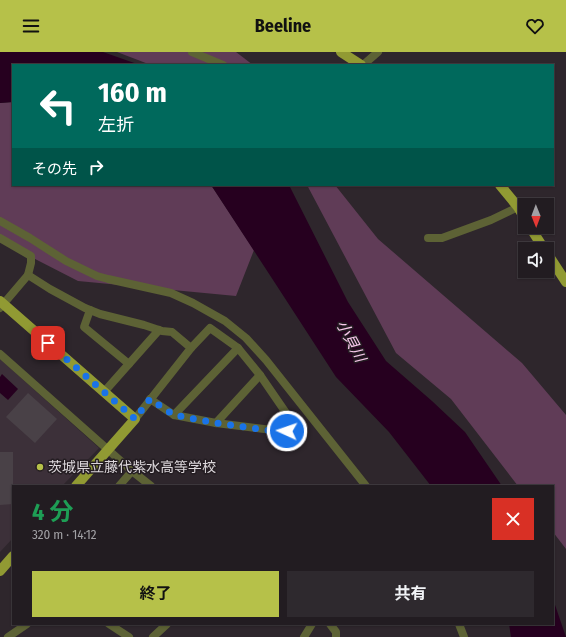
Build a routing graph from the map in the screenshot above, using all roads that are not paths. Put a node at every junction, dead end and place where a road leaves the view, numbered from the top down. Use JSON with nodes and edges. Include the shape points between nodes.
{"nodes":[{"id":1,"x":192,"y":52,"type":"edge"},
{"id":2,"x":341,"y":52,"type":"edge"},
{"id":3,"x":378,"y":52,"type":"edge"},
{"id":4,"x":221,"y":64,"type":"edge"},
{"id":5,"x":360,"y":64,"type":"edge"},
{"id":6,"x":363,"y":64,"type":"edge"},
{"id":7,"x":501,"y":186,"type":"edge"},
{"id":8,"x":518,"y":207,"type":"joint"},
{"id":9,"x":0,"y":221,"type":"edge"},
{"id":10,"x":0,"y":238,"type":"edge"},
{"id":11,"x":428,"y":238,"type":"dead end"},
{"id":12,"x":554,"y":264,"type":"edge"},
{"id":13,"x":28,"y":275,"type":"junction"},
{"id":14,"x":566,"y":282,"type":"edge"},
{"id":15,"x":1,"y":304,"type":"edge"},
{"id":16,"x":90,"y":310,"type":"junction"},
{"id":17,"x":159,"y":330,"type":"junction"},
{"id":18,"x":192,"y":348,"type":"junction"},
{"id":19,"x":238,"y":348,"type":"junction"},
{"id":20,"x":0,"y":354,"type":"edge"},
{"id":21,"x":129,"y":364,"type":"junction"},
{"id":22,"x":260,"y":375,"type":"junction"},
{"id":23,"x":104,"y":392,"type":"junction"},
{"id":24,"x":150,"y":399,"type":"junction"},
{"id":25,"x":174,"y":415,"type":"junction"},
{"id":26,"x":135,"y":419,"type":"junction"},
{"id":27,"x":216,"y":423,"type":"junction"},
{"id":28,"x":108,"y":449,"type":"junction"},
{"id":29,"x":132,"y":471,"type":"junction"},
{"id":30,"x":77,"y":485,"type":"edge"},
{"id":31,"x":120,"y":485,"type":"edge"},
{"id":32,"x":150,"y":485,"type":"edge"},
{"id":33,"x":365,"y":485,"type":"edge"},
{"id":34,"x":12,"y":557,"type":"edge"},
{"id":35,"x":0,"y":571,"type":"edge"},
{"id":36,"x":26,"y":625,"type":"edge"},
{"id":37,"x":111,"y":625,"type":"edge"},
{"id":38,"x":166,"y":625,"type":"edge"},
{"id":39,"x":311,"y":625,"type":"edge"},
{"id":40,"x":331,"y":625,"type":"edge"},
{"id":41,"x":460,"y":625,"type":"edge"},
{"id":42,"x":8,"y":637,"type":"edge"},
{"id":43,"x":129,"y":637,"type":"edge"},
{"id":44,"x":153,"y":637,"type":"edge"},
{"id":45,"x":304,"y":637,"type":"edge"},
{"id":46,"x":336,"y":637,"type":"edge"},
{"id":47,"x":464,"y":637,"type":"edge"}],
"edges":[{"from":1,"to":4,"type":"street"},
{"from":2,"to":5,"type":"main road"},
{"from":3,"to":6,"type":"street"},
{"from":7,"to":8,"type":"main road"},
{"from":8,"to":11,"type":"street","via":[[442,238]]},
{"from":9,"to":33,"type":"street","via":[[96,276],[171,293],[225,321],[246,338],[266,360]]},
{"from":10,"to":13,"type":"street","via":[[31,256]]},
{"from":12,"to":14,"type":"main road"},
{"from":13,"to":15,"type":"street"},
{"from":13,"to":16,"type":"street"},
{"from":15,"to":23,"type":"main road"},
{"from":16,"to":17,"type":"street"},
{"from":16,"to":21,"type":"street","via":[[84,327]]},
{"from":17,"to":18,"type":"street","via":[[172,332]]},
{"from":17,"to":21,"type":"street"},
{"from":18,"to":19,"type":"street","via":[[210,328]]},
{"from":18,"to":24,"type":"street"},
{"from":19,"to":22,"type":"street"},
{"from":19,"to":25,"type":"street"},
{"from":20,"to":28,"type":"street"},
{"from":21,"to":23,"type":"street"},
{"from":22,"to":27,"type":"street"},
{"from":22,"to":27,"type":"street","via":[[293,423],[287,431]]},
{"from":23,"to":26,"type":"main road"},
{"from":24,"to":25,"type":"street"},
{"from":24,"to":26,"type":"street"},
{"from":25,"to":27,"type":"street"},
{"from":26,"to":28,"type":"main road"},
{"from":28,"to":29,"type":"street"},
{"from":28,"to":30,"type":"main road"},
{"from":29,"to":31,"type":"street"},
{"from":29,"to":32,"type":"street"},
{"from":34,"to":35,"type":"main road"},
{"from":36,"to":42,"type":"street"},
{"from":37,"to":43,"type":"street"},
{"from":38,"to":44,"type":"street"},
{"from":39,"to":45,"type":"street"},
{"from":40,"to":46,"type":"street","via":[[336,632]]},
{"from":41,"to":47,"type":"street"}]}
